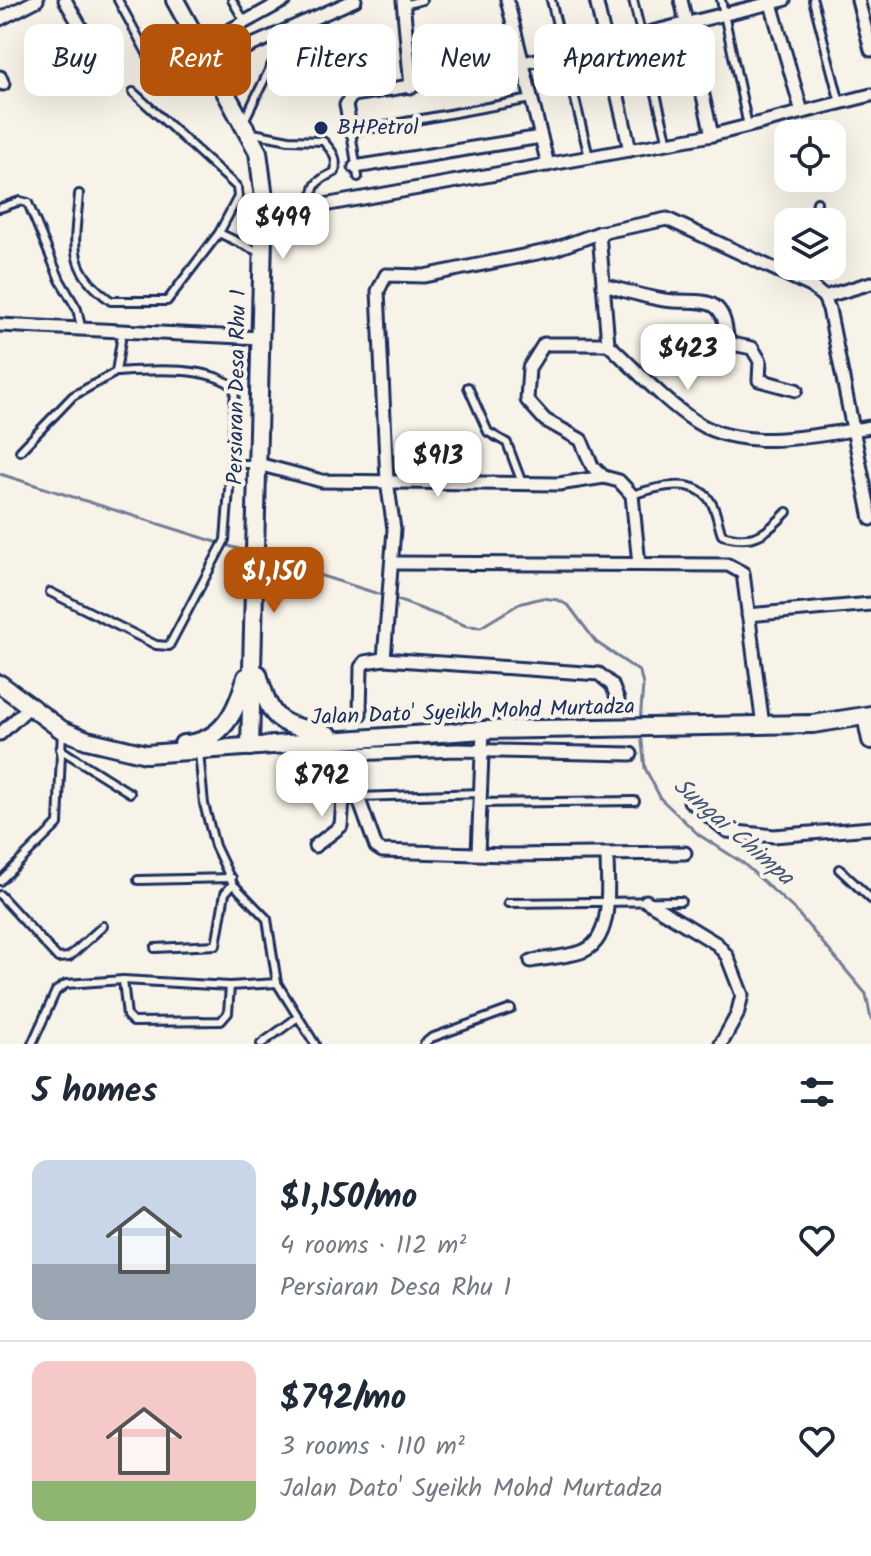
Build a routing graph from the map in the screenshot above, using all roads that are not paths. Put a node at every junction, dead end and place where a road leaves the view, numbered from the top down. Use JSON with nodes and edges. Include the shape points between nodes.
{"nodes":[{"id":1,"x":37,"y":0,"type":"edge"},
{"id":2,"x":65,"y":0,"type":"edge"},
{"id":3,"x":118,"y":0,"type":"edge"},
{"id":4,"x":175,"y":0,"type":"edge"},
{"id":5,"x":232,"y":0,"type":"edge"},
{"id":6,"x":282,"y":0,"type":"edge"},
{"id":7,"x":355,"y":0,"type":"edge"},
{"id":8,"x":422,"y":0,"type":"edge"},
{"id":9,"x":507,"y":0,"type":"edge"},
{"id":10,"x":551,"y":0,"type":"edge"},
{"id":11,"x":596,"y":0,"type":"edge"},
{"id":12,"x":633,"y":0,"type":"edge"},
{"id":13,"x":681,"y":0,"type":"edge"},
{"id":14,"x":721,"y":0,"type":"edge"},
{"id":15,"x":784,"y":0,"type":"edge"},
{"id":16,"x":813,"y":0,"type":"edge"},
{"id":17,"x":404,"y":2,"type":"edge"},
{"id":18,"x":770,"y":2,"type":"edge"},
{"id":19,"x":863,"y":3,"type":"edge"},
{"id":20,"x":724,"y":14,"type":"junction"},
{"id":21,"x":0,"y":19,"type":"edge"},
{"id":22,"x":245,"y":22,"type":"junction"},
{"id":23,"x":686,"y":23,"type":"junction"},
{"id":24,"x":79,"y":24,"type":"edge"},
{"id":25,"x":189,"y":24,"type":"edge"},
{"id":26,"x":241,"y":24,"type":"edge"},
{"id":27,"x":296,"y":24,"type":"edge"},
{"id":28,"x":557,"y":24,"type":"edge"},
{"id":29,"x":602,"y":24,"type":"edge"},
{"id":30,"x":640,"y":24,"type":"edge"},
{"id":31,"x":682,"y":24,"type":"edge"},
{"id":32,"x":140,"y":40,"type":"edge"},
{"id":33,"x":871,"y":50,"type":"edge"},
{"id":34,"x":534,"y":62,"type":"edge"},
{"id":35,"x":525,"y":65,"type":"junction"},
{"id":36,"x":267,"y":76,"type":"edge"},
{"id":37,"x":411,"y":87,"type":"junction"},
{"id":38,"x":133,"y":92,"type":"dead end"},
{"id":39,"x":871,"y":95,"type":"edge"},
{"id":40,"x":227,"y":96,"type":"edge"},
{"id":41,"x":574,"y":96,"type":"edge"},
{"id":42,"x":618,"y":96,"type":"edge"},
{"id":43,"x":657,"y":96,"type":"edge"},
{"id":44,"x":532,"y":99,"type":"junction"},
{"id":45,"x":840,"y":103,"type":"junction"},
{"id":46,"x":802,"y":112,"type":"junction"},
{"id":47,"x":748,"y":126,"type":"junction"},
{"id":48,"x":244,"y":127,"type":"junction"},
{"id":49,"x":351,"y":132,"type":"junction"},
{"id":50,"x":712,"y":135,"type":"junction"},
{"id":51,"x":541,"y":137,"type":"junction"},
{"id":52,"x":668,"y":143,"type":"junction"},
{"id":53,"x":630,"y":150,"type":"junction"},
{"id":54,"x":589,"y":157,"type":"junction"},
{"id":55,"x":548,"y":165,"type":"junction"},
{"id":56,"x":356,"y":172,"type":"joint"},
{"id":57,"x":79,"y":194,"type":"dead end"},
{"id":58,"x":817,"y":202,"type":"dead end"},
{"id":59,"x":0,"y":205,"type":"edge"},
{"id":60,"x":313,"y":207,"type":"junction"},
{"id":61,"x":816,"y":208,"type":"edge"},
{"id":62,"x":263,"y":216,"type":"junction"},
{"id":63,"x":219,"y":233,"type":"junction"},
{"id":64,"x":599,"y":233,"type":"junction"},
{"id":65,"x":263,"y":254,"type":"junction"},
{"id":66,"x":810,"y":280,"type":"edge"},
{"id":67,"x":871,"y":283,"type":"edge"},
{"id":68,"x":603,"y":285,"type":"junction"},
{"id":69,"x":811,"y":286,"type":"junction"},
{"id":70,"x":824,"y":297,"type":"junction"},
{"id":71,"x":0,"y":325,"type":"edge"},
{"id":72,"x":82,"y":332,"type":"junction"},
{"id":73,"x":122,"y":334,"type":"junction"},
{"id":74,"x":261,"y":338,"type":"junction"},
{"id":75,"x":608,"y":344,"type":"junction"},
{"id":76,"x":116,"y":372,"type":"junction"},
{"id":77,"x":468,"y":387,"type":"dead end"},
{"id":78,"x":796,"y":390,"type":"dead end"},
{"id":79,"x":871,"y":427,"type":"edge"},
{"id":80,"x":851,"y":430,"type":"junction"},
{"id":81,"x":20,"y":451,"type":"dead end"},
{"id":82,"x":231,"y":464,"type":"junction"},
{"id":83,"x":258,"y":464,"type":"junction"},
{"id":84,"x":604,"y":477,"type":"junction"},
{"id":85,"x":387,"y":481,"type":"junction"},
{"id":86,"x":522,"y":483,"type":"junction"},
{"id":87,"x":632,"y":495,"type":"junction"},
{"id":88,"x":787,"y":512,"type":"dead end"},
{"id":89,"x":871,"y":519,"type":"edge"},
{"id":90,"x":393,"y":563,"type":"junction"},
{"id":91,"x":639,"y":564,"type":"junction"},
{"id":92,"x":50,"y":592,"type":"dead end"},
{"id":93,"x":871,"y":604,"type":"edge"},
{"id":94,"x":748,"y":615,"type":"junction"},
{"id":95,"x":253,"y":653,"type":"junction"},
{"id":96,"x":384,"y":659,"type":"junction"},
{"id":97,"x":0,"y":684,"type":"edge"},
{"id":98,"x":618,"y":700,"type":"dead end"},
{"id":99,"x":28,"y":708,"type":"junction"},
{"id":100,"x":360,"y":715,"type":"dead end"},
{"id":101,"x":869,"y":716,"type":"edge"},
{"id":102,"x":763,"y":726,"type":"junction"},
{"id":103,"x":62,"y":730,"type":"junction"},
{"id":104,"x":483,"y":730,"type":"junction"},
{"id":105,"x":0,"y":734,"type":"edge"},
{"id":106,"x":341,"y":738,"type":"junction"},
{"id":107,"x":87,"y":740,"type":"junction"},
{"id":108,"x":316,"y":740,"type":"junction"},
{"id":109,"x":871,"y":740,"type":"edge"},
{"id":110,"x":250,"y":747,"type":"junction"},
{"id":111,"x":60,"y":749,"type":"junction"},
{"id":112,"x":484,"y":751,"type":"junction"},
{"id":113,"x":199,"y":752,"type":"junction"},
{"id":114,"x":631,"y":754,"type":"dead end"},
{"id":115,"x":326,"y":755,"type":"junction"},
{"id":116,"x":130,"y":793,"type":"dead end"},
{"id":117,"x":358,"y":797,"type":"junction"},
{"id":118,"x":480,"y":798,"type":"junction"},
{"id":119,"x":343,"y":799,"type":"junction"},
{"id":120,"x":635,"y":801,"type":"dead end"},
{"id":121,"x":690,"y":801,"type":"dead end"},
{"id":122,"x":871,"y":828,"type":"edge"},
{"id":123,"x":315,"y":846,"type":"dead end"},
{"id":124,"x":478,"y":853,"type":"junction"},
{"id":125,"x":685,"y":853,"type":"dead end"},
{"id":126,"x":607,"y":855,"type":"junction"},
{"id":127,"x":839,"y":869,"type":"dead end"},
{"id":128,"x":138,"y":880,"type":"dead end"},
{"id":129,"x":0,"y":881,"type":"edge"},
{"id":130,"x":232,"y":881,"type":"junction"},
{"id":131,"x":0,"y":895,"type":"edge"},
{"id":132,"x":871,"y":899,"type":"edge"},
{"id":133,"x":646,"y":901,"type":"junction"},
{"id":134,"x":681,"y":901,"type":"dead end"},
{"id":135,"x":608,"y":902,"type":"junction"},
{"id":136,"x":508,"y":903,"type":"dead end"},
{"id":137,"x":103,"y":926,"type":"dead end"},
{"id":138,"x":155,"y":948,"type":"dead end"},
{"id":139,"x":531,"y":961,"type":"dead end"},
{"id":140,"x":123,"y":980,"type":"junction"},
{"id":141,"x":277,"y":983,"type":"junction"},
{"id":142,"x":230,"y":986,"type":"junction"},
{"id":143,"x":511,"y":1009,"type":"dead end"},
{"id":144,"x":298,"y":1017,"type":"junction"},
{"id":145,"x":32,"y":1044,"type":"edge"},
{"id":146,"x":261,"y":1044,"type":"edge"},
{"id":147,"x":315,"y":1044,"type":"edge"},
{"id":148,"x":424,"y":1044,"type":"edge"},
{"id":149,"x":721,"y":1044,"type":"edge"}],
"edges":[{"from":1,"to":21,"type":"street"},
{"from":2,"to":24,"type":"street"},
{"from":3,"to":32,"type":"lane"},
{"from":4,"to":25,"type":"main road","name":"Persiaran Desa Rhu 1"},
{"from":5,"to":22,"type":"lane"},
{"from":6,"to":22,"type":"street"},
{"from":7,"to":27,"type":"street"},
{"from":8,"to":17,"type":"lane"},
{"from":9,"to":35,"type":"street"},
{"from":10,"to":28,"type":"lane"},
{"from":11,"to":29,"type":"street"},
{"from":12,"to":30,"type":"lane"},
{"from":13,"to":23,"type":"street"},
{"from":14,"to":20,"type":"lane"},
{"from":15,"to":18,"type":"street"},
{"from":16,"to":45,"type":"lane"},
{"from":17,"to":37,"type":"street"},
{"from":18,"to":20,"type":"street"},
{"from":18,"to":46,"type":"street"},
{"from":19,"to":33,"type":"street"},
{"from":20,"to":23,"type":"street"},
{"from":20,"to":47,"type":"lane"},
{"from":22,"to":26,"type":"street"},
{"from":23,"to":31,"type":"street"},
{"from":23,"to":50,"type":"street"},
{"from":34,"to":35,"type":"street"},
{"from":35,"to":37,"type":"street"},
{"from":35,"to":44,"type":"street"},
{"from":36,"to":48,"type":"lane"},
{"from":37,"to":49,"type":"street","via":[[352,95],[346,105]]},
{"from":38,"to":63,"type":"lane","via":[[237,187],[238,197]]},
{"from":39,"to":45,"type":"street"},
{"from":40,"to":48,"type":"main road","name":"Persiaran Desa Rhu 1"},
{"from":41,"to":54,"type":"lane"},
{"from":42,"to":53,"type":"street"},
{"from":43,"to":52,"type":"lane"},
{"from":44,"to":49,"type":"lane"},
{"from":44,"to":51,"type":"street"},
{"from":45,"to":46,"type":"street"},
{"from":46,"to":47,"type":"street"},
{"from":47,"to":50,"type":"street"},
{"from":48,"to":60,"type":"lane","via":[[264,137],[323,141],[333,152],[335,172],[317,180]]},
{"from":48,"to":62,"type":"main road","name":"Persiaran Desa Rhu 1","via":[[258,152]]},
{"from":49,"to":56,"type":"lane"},
{"from":50,"to":52,"type":"street"},
{"from":51,"to":55,"type":"street"},
{"from":51,"to":56,"type":"street"},
{"from":52,"to":53,"type":"street"},
{"from":53,"to":54,"type":"street"},
{"from":54,"to":55,"type":"street"},
{"from":55,"to":60,"type":"street"},
{"from":57,"to":63,"type":"lane","via":[[79,271],[111,301],[167,301]]},
{"from":58,"to":61,"type":"lane"},
{"from":59,"to":72,"type":"lane","via":[[28,203],[77,309]]},
{"from":60,"to":62,"type":"street"},
{"from":62,"to":65,"type":"main road","name":"Persiaran Desa Rhu 1"},
{"from":63,"to":65,"type":"lane"},
{"from":64,"to":68,"type":"street"},
{"from":64,"to":69,"type":"street","via":[[667,219]]},
{"from":64,"to":85,"type":"street","via":[[537,253],[424,276],[381,278]]},
{"from":65,"to":74,"type":"main road","name":"Persiaran Desa Rhu 1"},
{"from":66,"to":69,"type":"lane"},
{"from":67,"to":70,"type":"street"},
{"from":68,"to":75,"type":"street"},
{"from":68,"to":78,"type":"street","via":[[667,301],[703,301],[717,308],[726,317],[727,338],[752,348],[760,361],[759,380]]},
{"from":69,"to":70,"type":"street"},
{"from":70,"to":80,"type":"street"},
{"from":71,"to":72,"type":"street"},
{"from":72,"to":73,"type":"street"},
{"from":73,"to":74,"type":"street"},
{"from":73,"to":76,"type":"lane"},
{"from":74,"to":83,"type":"main road","name":"Persiaran Desa Rhu 1"},
{"from":75,"to":80,"type":"street","via":[[697,423],[734,436],[770,439]]},
{"from":75,"to":84,"type":"street","via":[[544,344],[536,351],[526,383],[527,400],[535,411],[581,440],[592,466]]},
{"from":76,"to":81,"type":"lane","via":[[73,396]]},
{"from":76,"to":82,"type":"lane","via":[[165,369],[226,379],[235,388]]},
{"from":77,"to":86,"type":"lane","via":[[488,432],[507,443]]},
{"from":79,"to":80,"type":"street"},
{"from":80,"to":89,"type":"street"},
{"from":82,"to":83,"type":"lane"},
{"from":82,"to":92,"type":"lane","via":[[227,534],[169,646],[156,645]]},
{"from":83,"to":85,"type":"street","via":[[322,481]]},
{"from":83,"to":95,"type":"main road","name":"Persiaran Desa Rhu 1"},
{"from":84,"to":86,"type":"street"},
{"from":84,"to":87,"type":"street","via":[[619,481]]},
{"from":85,"to":86,"type":"street"},
{"from":85,"to":90,"type":"street"},
{"from":87,"to":88,"type":"lane","via":[[676,485],[694,488],[712,503],[722,535],[744,541],[770,530]]},
{"from":87,"to":91,"type":"street"},
{"from":90,"to":91,"type":"street"},
{"from":90,"to":96,"type":"street"},
{"from":91,"to":94,"type":"street","via":[[728,565],[743,573]]},
{"from":93,"to":94,"type":"street"},
{"from":94,"to":102,"type":"street"},
{"from":95,"to":106,"type":"main road","via":[[267,707],[296,727]]},
{"from":95,"to":107,"type":"main road","via":[[233,716],[217,733],[196,744]]},
{"from":95,"to":110,"type":"main road","name":"Persiaran Desa Rhu 1"},
{"from":96,"to":98,"type":"street","via":[[599,674],[612,685]]},
{"from":96,"to":100,"type":"street","via":[[361,667]]},
{"from":97,"to":99,"type":"main road","name":"Jalan Dato' Syeikh Mohd Murtadza"},
{"from":99,"to":103,"type":"main road","name":"Jalan Dato' Syeikh Mohd Murtadza"},
{"from":99,"to":105,"type":"street"},
{"from":101,"to":102,"type":"main road","name":"Jalan Dato' Syeikh Mohd Murtadza"},
{"from":101,"to":109,"type":"main road"},
{"from":102,"to":104,"type":"main road","name":"Jalan Dato' Syeikh Mohd Murtadza"},
{"from":103,"to":107,"type":"main road","name":"Jalan Dato' Syeikh Mohd Murtadza"},
{"from":103,"to":111,"type":"lane"},
{"from":104,"to":106,"type":"main road","name":"Jalan Dato' Syeikh Mohd Murtadza"},
{"from":104,"to":112,"type":"street"},
{"from":106,"to":108,"type":"main road","name":"Jalan Dato' Syeikh Mohd Murtadza"},
{"from":107,"to":113,"type":"main road","name":"Jalan Dato' Syeikh Mohd Murtadza","via":[[146,754]]},
{"from":108,"to":110,"type":"main road","name":"Jalan Dato' Syeikh Mohd Murtadza"},
{"from":108,"to":115,"type":"street"},
{"from":110,"to":113,"type":"main road","name":"Jalan Dato' Syeikh Mohd Murtadza"},
{"from":111,"to":116,"type":"lane"},
{"from":111,"to":129,"type":"lane","via":[[58,824]]},
{"from":112,"to":114,"type":"street"},
{"from":112,"to":115,"type":"street"},
{"from":112,"to":118,"type":"street"},
{"from":113,"to":130,"type":"lane","via":[[204,804],[215,846]]},
{"from":115,"to":119,"type":"street"},
{"from":117,"to":118,"type":"lane"},
{"from":117,"to":119,"type":"street"},
{"from":117,"to":124,"type":"street","via":[[382,851]]},
{"from":118,"to":120,"type":"lane"},
{"from":118,"to":124,"type":"street"},
{"from":119,"to":123,"type":"street","via":[[341,826]]},
{"from":121,"to":122,"type":"street","via":[[727,831],[774,836]]},
{"from":124,"to":126,"type":"street"},
{"from":125,"to":126,"type":"street"},
{"from":126,"to":135,"type":"street"},
{"from":127,"to":132,"type":"lane"},
{"from":128,"to":130,"type":"lane"},
{"from":130,"to":138,"type":"lane","via":[[216,945]]},
{"from":130,"to":141,"type":"lane","via":[[267,919]]},
{"from":131,"to":137,"type":"lane","via":[[58,958],[69,957]]},
{"from":133,"to":134,"type":"lane"},
{"from":133,"to":135,"type":"lane"},
{"from":133,"to":149,"type":"street","via":[[717,944],[727,956],[742,995]]},
{"from":135,"to":136,"type":"lane"},
{"from":135,"to":139,"type":"street","via":[[601,934],[584,952]]},
{"from":140,"to":142,"type":"lane"},
{"from":140,"to":142,"type":"lane","via":[[127,1016],[133,1022],[221,1021],[228,1013]]},
{"from":140,"to":145,"type":"lane","via":[[66,984],[56,991]]},
{"from":141,"to":142,"type":"lane"},
{"from":141,"to":144,"type":"lane"},
{"from":143,"to":148,"type":"lane"},
{"from":144,"to":146,"type":"lane"},
{"from":144,"to":147,"type":"lane"}]}
